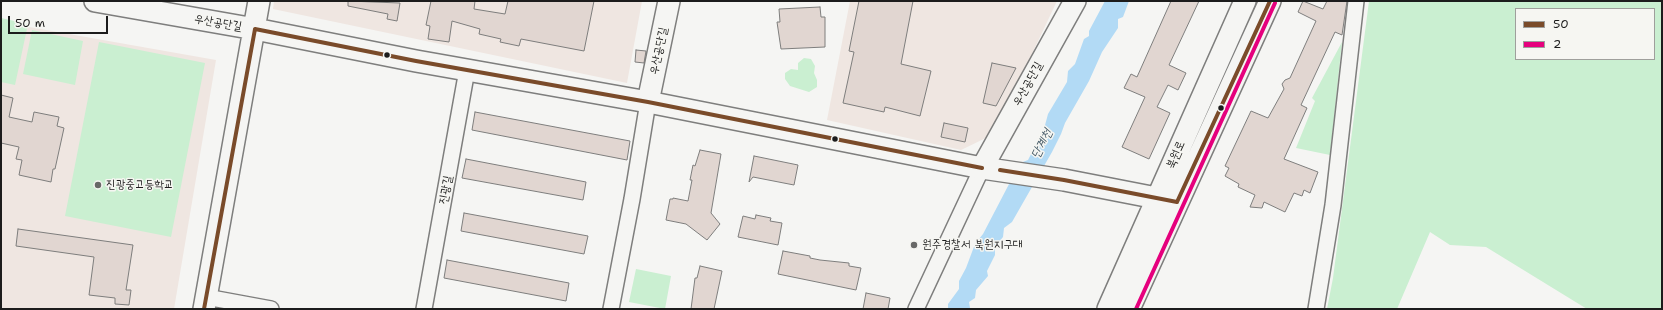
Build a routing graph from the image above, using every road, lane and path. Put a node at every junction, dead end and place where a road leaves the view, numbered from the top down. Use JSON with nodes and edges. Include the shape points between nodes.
{"nodes":[{"id":1,"x":95,"y":1,"type":"edge"},
{"id":2,"x":259,"y":1,"type":"edge"},
{"id":3,"x":669,"y":1,"type":"edge"},
{"id":4,"x":1074,"y":1,"type":"edge"},
{"id":5,"x":1245,"y":1,"type":"edge"},
{"id":6,"x":1270,"y":1,"type":"edge"},
{"id":7,"x":1356,"y":1,"type":"edge"},
{"id":8,"x":255,"y":29,"type":"junction"},
{"id":9,"x":468,"y":70,"type":"junction"},
{"id":10,"x":648,"y":102,"type":"junction"},
{"id":11,"x":991,"y":169,"type":"junction"},
{"id":12,"x":1156,"y":197,"type":"junction"},
{"id":13,"x":1177,"y":202,"type":"junction"},
{"id":14,"x":205,"y":303,"type":"edge"},
{"id":15,"x":271,"y":309,"type":"edge"},
{"id":16,"x":424,"y":309,"type":"edge"},
{"id":17,"x":611,"y":309,"type":"edge"},
{"id":18,"x":916,"y":309,"type":"edge"},
{"id":19,"x":1108,"y":309,"type":"edge"},
{"id":20,"x":1129,"y":309,"type":"edge"},
{"id":21,"x":1316,"y":309,"type":"edge"}],
"edges":[{"from":1,"to":8,"type":"street","name":"우산공단길"},
{"from":2,"to":8,"type":"street"},
{"from":3,"to":10,"type":"street","name":"우산공단길"},
{"from":4,"to":11,"type":"street","name":"우산공단길"},
{"from":5,"to":12,"type":"street","name":"북원로"},
{"from":6,"to":13,"type":"street","name":"북원로"},
{"from":7,"to":21,"type":"street","via":[[1333,205]]},
{"from":8,"to":9,"type":"street","name":"우산공단길"},
{"from":8,"to":14,"type":"street"},
{"from":9,"to":10,"type":"street","name":"우산공단길"},
{"from":9,"to":16,"type":"street","name":"진광길"},
{"from":10,"to":11,"type":"street","name":"우산공단길"},
{"from":10,"to":17,"type":"street"},
{"from":11,"to":12,"type":"street"},
{"from":11,"to":18,"type":"street"},
{"from":12,"to":13,"type":"street"},
{"from":12,"to":19,"type":"street","name":"북원로"},
{"from":13,"to":20,"type":"street","name":"북원로"},
{"from":14,"to":15,"type":"street"}]}
